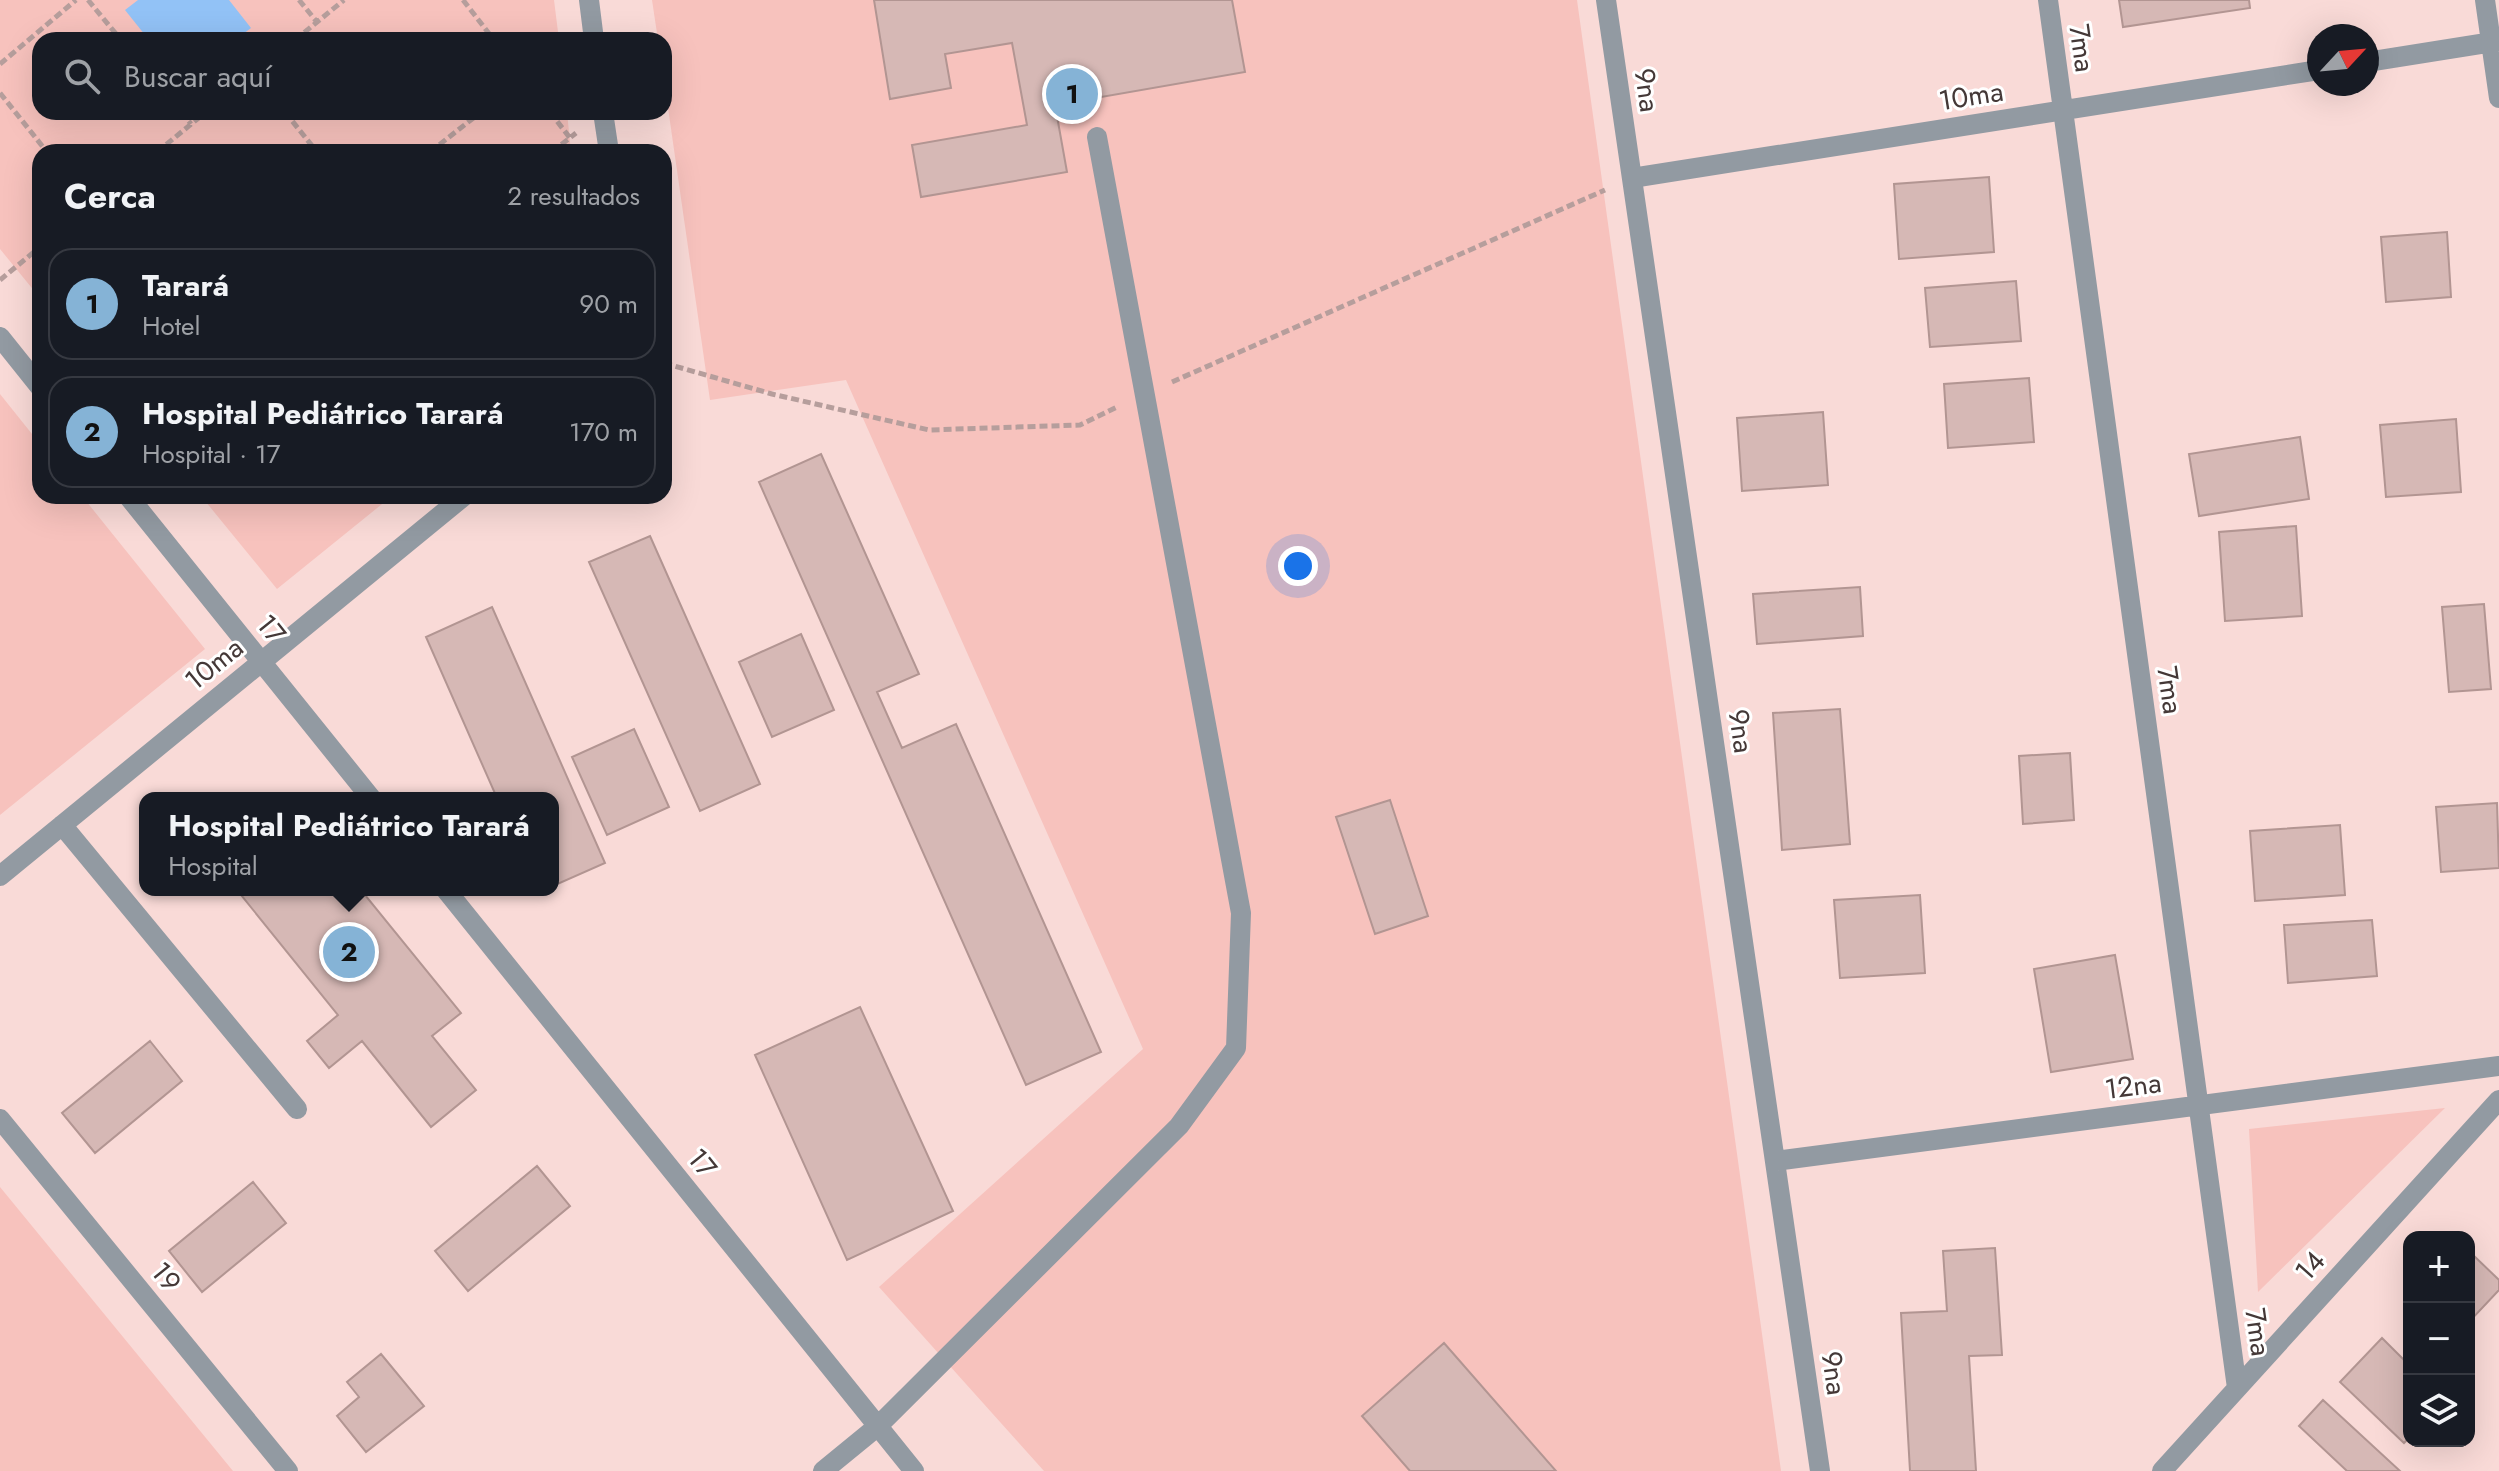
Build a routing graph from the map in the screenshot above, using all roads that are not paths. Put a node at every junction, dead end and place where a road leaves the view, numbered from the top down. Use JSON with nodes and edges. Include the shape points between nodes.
{"nodes":[{"id":1,"x":589,"y":0,"type":"edge"},
{"id":2,"x":1606,"y":0,"type":"edge"},
{"id":3,"x":2048,"y":0,"type":"edge"},
{"id":4,"x":2485,"y":0,"type":"edge"},
{"id":5,"x":593,"y":32,"type":"edge"},
{"id":6,"x":2495,"y":42,"type":"edge"},
{"id":7,"x":2379,"y":60,"type":"edge"},
{"id":8,"x":2307,"y":72,"type":"edge"},
{"id":9,"x":2499,"y":98,"type":"edge"},
{"id":10,"x":2063,"y":110,"type":"junction"},
{"id":11,"x":604,"y":120,"type":"edge"},
{"id":12,"x":1097,"y":137,"type":"dead end"},
{"id":13,"x":608,"y":144,"type":"edge"},
{"id":14,"x":1632,"y":178,"type":"junction"},
{"id":15,"x":0,"y":337,"type":"edge"},
{"id":16,"x":32,"y":377,"type":"edge"},
{"id":17,"x":134,"y":504,"type":"edge"},
{"id":18,"x":454,"y":504,"type":"edge"},
{"id":19,"x":261,"y":662,"type":"junction"},
{"id":20,"x":366,"y":792,"type":"edge"},
{"id":21,"x":62,"y":825,"type":"junction"},
{"id":22,"x":0,"y":876,"type":"edge"},
{"id":23,"x":451,"y":896,"type":"edge"},
{"id":24,"x":2499,"y":1066,"type":"edge"},
{"id":25,"x":2499,"y":1100,"type":"edge"},
{"id":26,"x":2198,"y":1106,"type":"junction"},
{"id":27,"x":297,"y":1109,"type":"dead end"},
{"id":28,"x":0,"y":1119,"type":"edge"},
{"id":29,"x":1775,"y":1161,"type":"junction"},
{"id":30,"x":2237,"y":1388,"type":"junction"},
{"id":31,"x":878,"y":1426,"type":"junction"},
{"id":32,"x":288,"y":1471,"type":"edge"},
{"id":33,"x":823,"y":1471,"type":"edge"},
{"id":34,"x":914,"y":1471,"type":"edge"},
{"id":35,"x":1820,"y":1471,"type":"edge"},
{"id":36,"x":2162,"y":1471,"type":"edge"}],
"edges":[{"from":1,"to":5,"type":"street"},
{"from":2,"to":14,"type":"street","name":"9na"},
{"from":3,"to":10,"type":"street","name":"7ma"},
{"from":4,"to":6,"type":"street"},
{"from":6,"to":7,"type":"street"},
{"from":6,"to":9,"type":"street"},
{"from":8,"to":10,"type":"street","name":"10ma"},
{"from":10,"to":14,"type":"street","name":"10ma"},
{"from":10,"to":26,"type":"street","name":"7ma"},
{"from":11,"to":13,"type":"street"},
{"from":12,"to":31,"type":"street","via":[[1241,913],[1236,1048],[1179,1126]]},
{"from":14,"to":29,"type":"street","name":"9na"},
{"from":15,"to":16,"type":"street"},
{"from":17,"to":19,"type":"street","name":"17"},
{"from":18,"to":19,"type":"street","name":"10ma"},
{"from":19,"to":20,"type":"street","name":"17"},
{"from":19,"to":21,"type":"street","name":"10ma"},
{"from":21,"to":22,"type":"street","name":"10ma"},
{"from":21,"to":27,"type":"street"},
{"from":23,"to":31,"type":"street","name":"17"},
{"from":24,"to":26,"type":"street","name":"12na"},
{"from":25,"to":30,"type":"street","name":"14"},
{"from":26,"to":29,"type":"street","name":"12na"},
{"from":26,"to":30,"type":"street","name":"7ma"},
{"from":28,"to":32,"type":"street","name":"19"},
{"from":29,"to":35,"type":"street","name":"9na"},
{"from":30,"to":36,"type":"street","name":"14"},
{"from":31,"to":33,"type":"street"},
{"from":31,"to":34,"type":"street","name":"17"}]}
